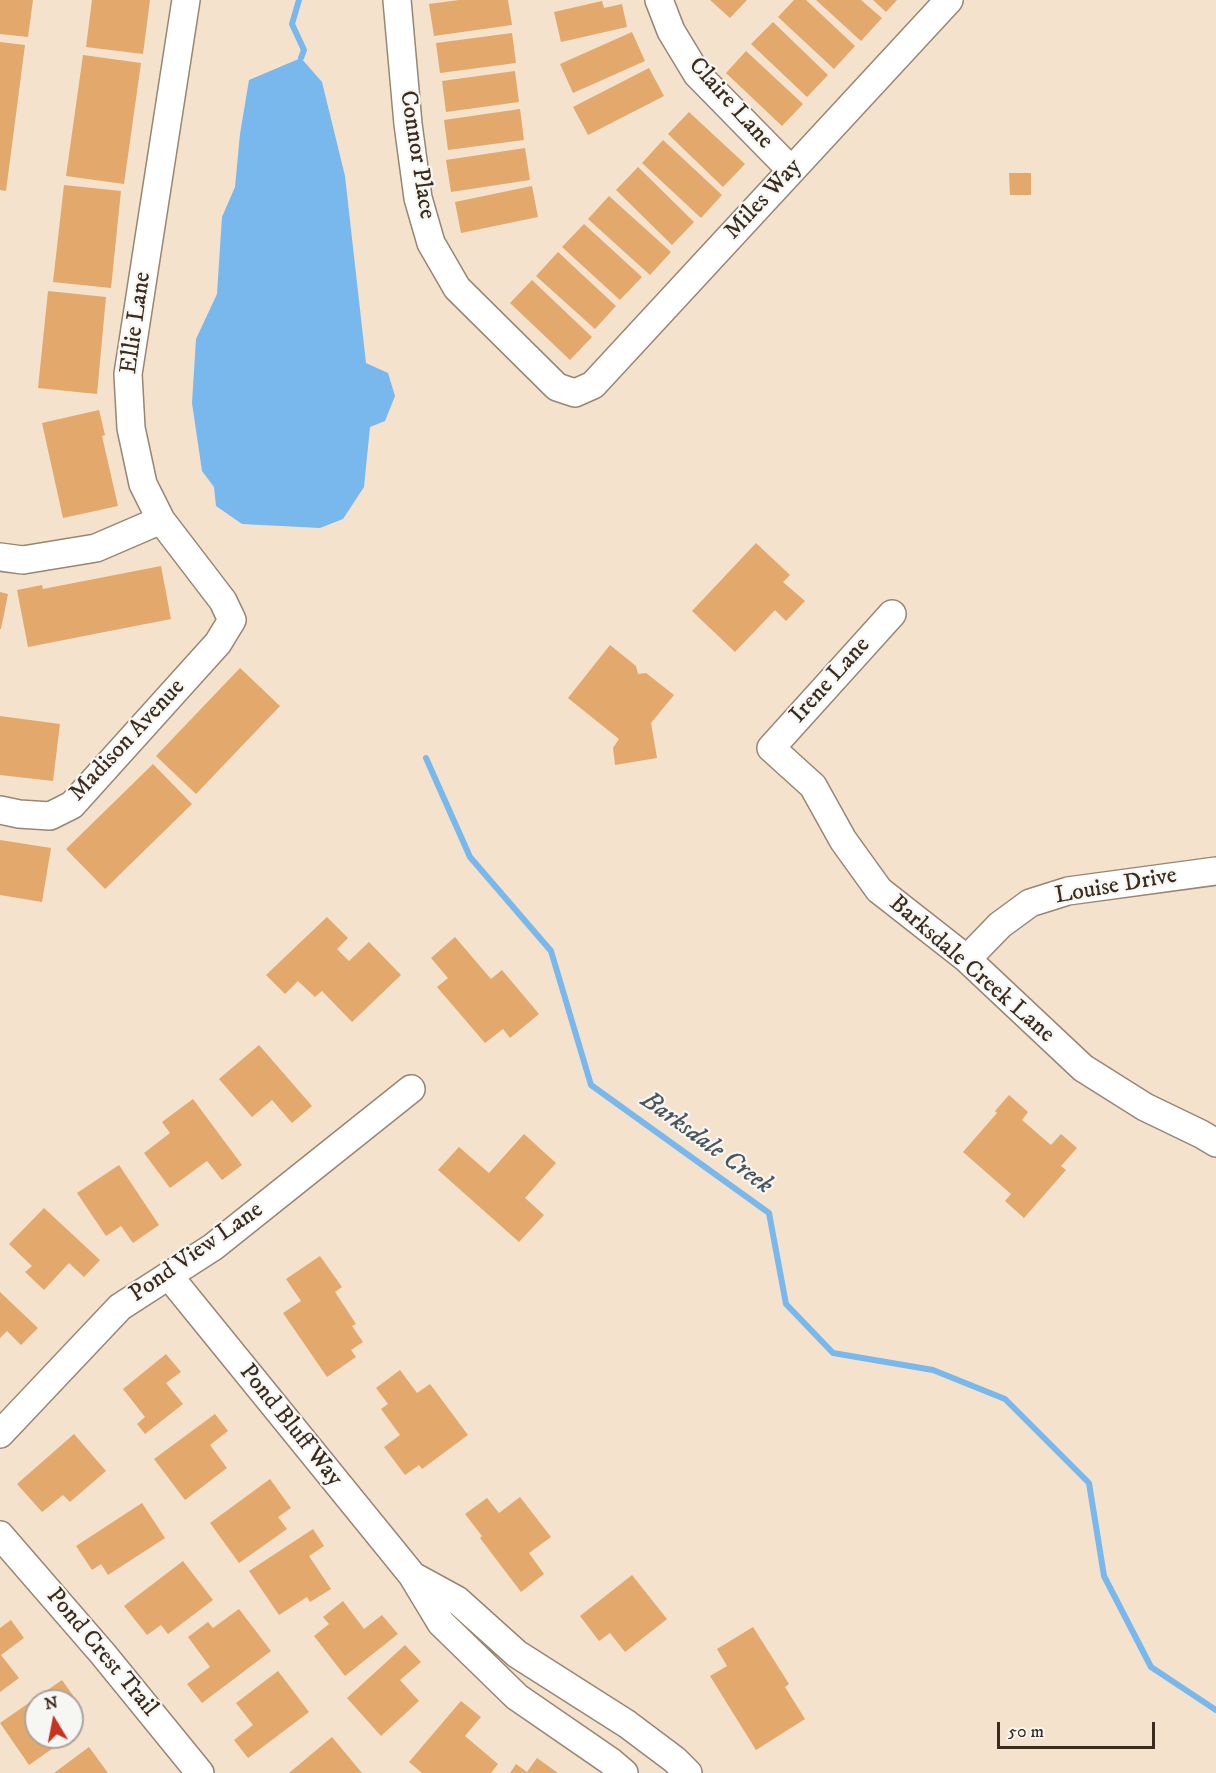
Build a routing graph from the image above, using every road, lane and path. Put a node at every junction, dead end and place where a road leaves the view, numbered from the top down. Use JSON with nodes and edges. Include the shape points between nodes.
{"nodes":[{"id":1,"x":186,"y":0,"type":"edge"},
{"id":2,"x":397,"y":0,"type":"edge"},
{"id":3,"x":659,"y":0,"type":"edge"},
{"id":4,"x":949,"y":0,"type":"edge"},
{"id":5,"x":791,"y":170,"type":"junction"},
{"id":6,"x":575,"y":393,"type":"joint"},
{"id":7,"x":161,"y":520,"type":"junction"},
{"id":8,"x":0,"y":557,"type":"edge"},
{"id":9,"x":892,"y":614,"type":"dead end"},
{"id":10,"x":232,"y":620,"type":"joint"},
{"id":11,"x":771,"y":748,"type":"joint"},
{"id":12,"x":0,"y":810,"type":"edge"},
{"id":13,"x":1216,"y":870,"type":"edge"},
{"id":14,"x":967,"y":959,"type":"junction"},
{"id":15,"x":411,"y":1089,"type":"dead end"},
{"id":16,"x":1216,"y":1143,"type":"edge"},
{"id":17,"x":169,"y":1276,"type":"junction"},
{"id":18,"x":0,"y":1434,"type":"edge"},
{"id":19,"x":0,"y":1535,"type":"edge"},
{"id":20,"x":411,"y":1575,"type":"junction"},
{"id":21,"x":200,"y":1773,"type":"edge"},
{"id":22,"x":624,"y":1773,"type":"edge"},
{"id":23,"x":688,"y":1773,"type":"edge"}],
"edges":[{"from":1,"to":7,"type":"street","name":"Ellie Lane","via":[[128,374],[131,428],[143,484]]},
{"from":2,"to":6,"type":"street","name":"Connor Place","via":[[417,198],[431,243],[457,288],[557,387]]},
{"from":3,"to":5,"type":"street","name":"Claire Lane","via":[[671,31],[697,74]]},
{"from":4,"to":5,"type":"street","name":"Miles Way"},
{"from":5,"to":6,"type":"street","name":"Miles Way","via":[[593,385]]},
{"from":7,"to":8,"type":"street","via":[[96,548],[23,560]]},
{"from":7,"to":10,"type":"street","name":"Ellie Lane","via":[[224,601]]},
{"from":9,"to":11,"type":"street","name":"Irene Lane"},
{"from":10,"to":12,"type":"street","name":"Madison Avenue","via":[[218,643],[72,805],[50,816]]},
{"from":11,"to":14,"type":"street","name":"Barksdale Creek Lane","via":[[813,786],[843,840],[879,890]]},
{"from":13,"to":14,"type":"street","name":"Louise Drive","via":[[1068,891],[1030,903],[1000,925]]},
{"from":14,"to":16,"type":"street","name":"Barksdale Creek Lane","via":[[1083,1068],[1145,1107]]},
{"from":15,"to":17,"type":"street","name":"Pond View Lane","via":[[213,1247]]},
{"from":17,"to":18,"type":"street","name":"Pond View Lane","via":[[120,1307]]},
{"from":17,"to":20,"type":"street","name":"Pond Bluff Way"},
{"from":19,"to":21,"type":"street","name":"Pond Crest Trail"},
{"from":20,"to":22,"type":"street","name":"Pond Bluff Way","via":[[441,1623],[517,1697]]},
{"from":20,"to":23,"type":"street","name":"Pond Bluff Way","via":[[456,1600],[517,1654],[627,1724]]}]}
